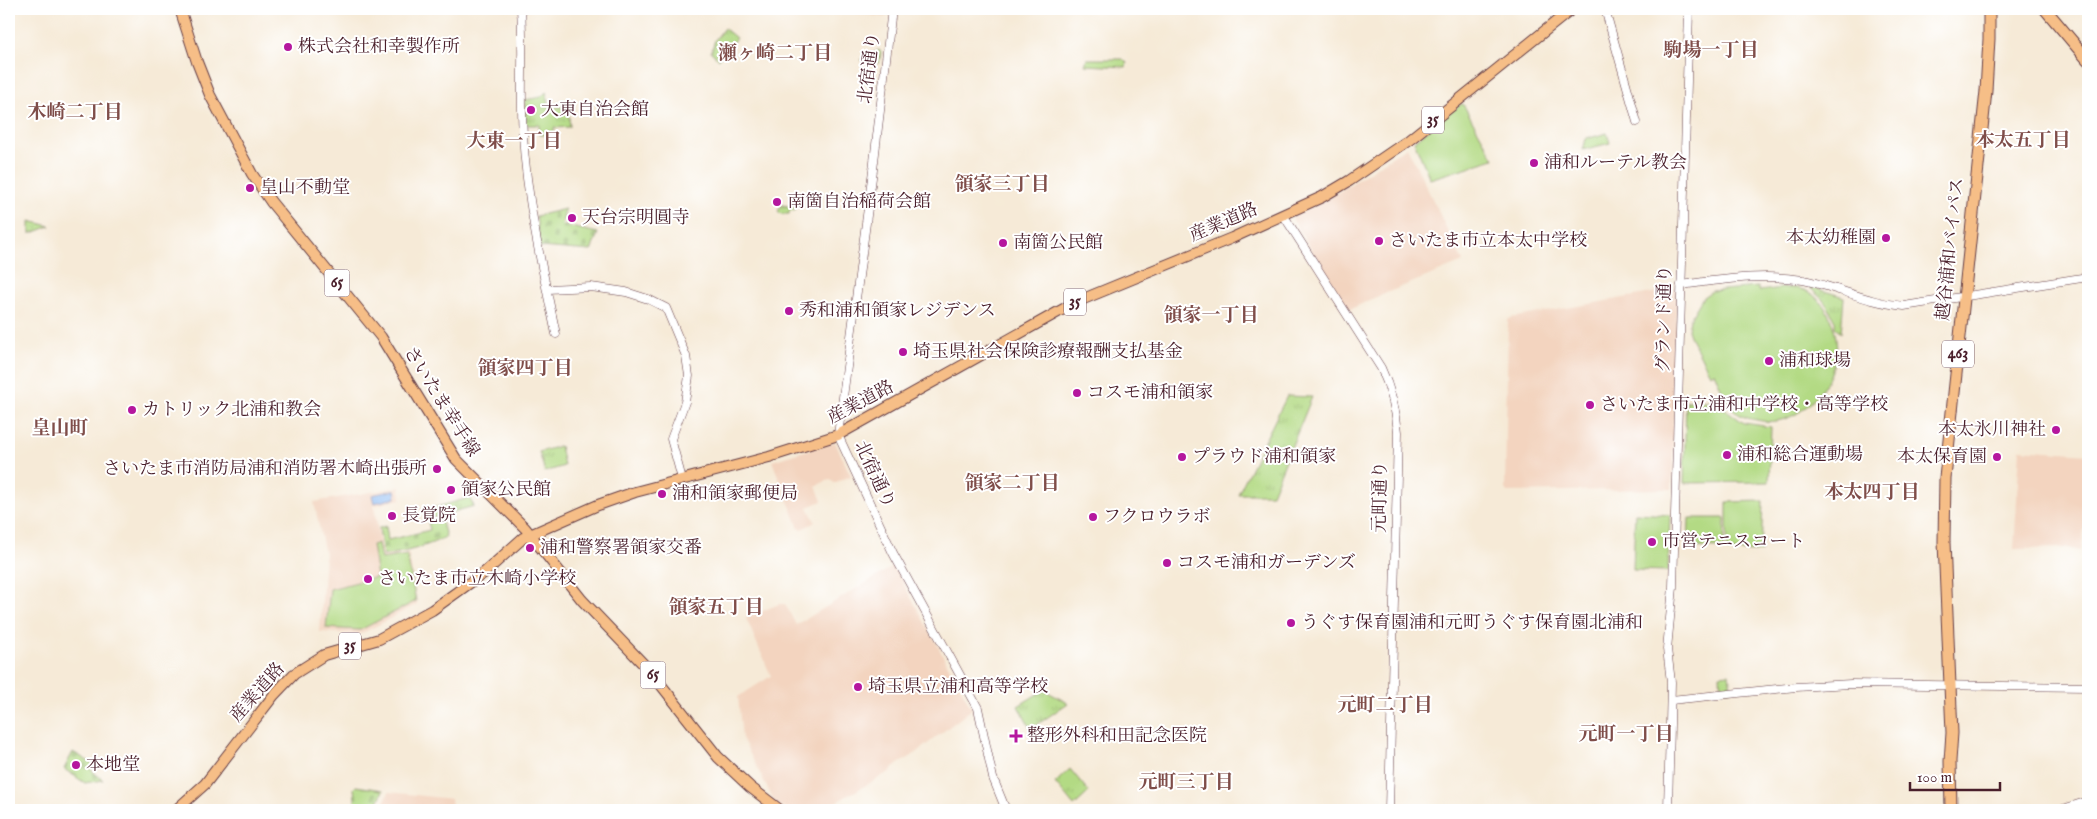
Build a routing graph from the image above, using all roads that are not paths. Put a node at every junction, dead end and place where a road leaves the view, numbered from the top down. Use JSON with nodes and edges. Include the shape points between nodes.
{"nodes":[{"id":1,"x":180,"y":9,"type":"edge"},
{"id":2,"x":522,"y":9,"type":"edge"},
{"id":3,"x":892,"y":9,"type":"edge"},
{"id":4,"x":1572,"y":9,"type":"edge"},
{"id":5,"x":1604,"y":9,"type":"edge"},
{"id":6,"x":1689,"y":9,"type":"edge"},
{"id":7,"x":1989,"y":9,"type":"edge"},
{"id":8,"x":2045,"y":9,"type":"edge"},
{"id":9,"x":2088,"y":60,"type":"edge"},
{"id":10,"x":1637,"y":122,"type":"dead end"},
{"id":11,"x":1284,"y":216,"type":"junction"},
{"id":12,"x":2088,"y":277,"type":"edge"},
{"id":13,"x":1681,"y":285,"type":"junction"},
{"id":14,"x":546,"y":289,"type":"junction"},
{"id":15,"x":1964,"y":298,"type":"junction"},
{"id":16,"x":556,"y":334,"type":"dead end"},
{"id":17,"x":838,"y":435,"type":"junction"},
{"id":18,"x":682,"y":479,"type":"junction"},
{"id":19,"x":531,"y":535,"type":"junction"},
{"id":20,"x":1950,"y":686,"type":"junction"},
{"id":21,"x":2088,"y":687,"type":"edge"},
{"id":22,"x":1671,"y":700,"type":"junction"},
{"id":23,"x":1952,"y":734,"type":"junction"},
{"id":24,"x":2088,"y":801,"type":"edge"},
{"id":25,"x":176,"y":810,"type":"edge"},
{"id":26,"x":780,"y":810,"type":"edge"},
{"id":27,"x":1006,"y":810,"type":"edge"},
{"id":28,"x":1389,"y":810,"type":"edge"},
{"id":29,"x":1671,"y":810,"type":"edge"},
{"id":30,"x":1951,"y":810,"type":"edge"},
{"id":31,"x":1957,"y":810,"type":"edge"},
{"id":32,"x":2060,"y":810,"type":"edge"}],
"edges":[{"from":1,"to":19,"type":"main road","name":"さいたま幸手線","number":"65","via":[[210,96],[258,183],[381,338],[456,459]]},
{"from":2,"to":14,"type":"street","via":[[524,145],[537,247]]},
{"from":3,"to":17,"type":"street","name":"北宿通り"},
{"from":4,"to":11,"type":"main road","name":"産業道路","number":"35","via":[[1409,140],[1349,181]]},
{"from":5,"to":10,"type":"street"},
{"from":6,"to":13,"type":"street","name":"グランド通り"},
{"from":7,"to":15,"type":"highway","name":"越谷浦和バイパス","number":"463","via":[[1986,91]]},
{"from":8,"to":9,"type":"highway"},
{"from":11,"to":17,"type":"main road","name":"産業道路","number":"35","via":[[1076,302]]},
{"from":11,"to":28,"type":"street","name":"元町通り","via":[[1381,368],[1396,412]]},
{"from":12,"to":15,"type":"street"},
{"from":13,"to":15,"type":"street","via":[[1778,278],[1820,284],[1890,305]]},
{"from":13,"to":22,"type":"street","name":"グランド通り","via":[[1673,578],[1667,649]]},
{"from":14,"to":16,"type":"street"},
{"from":14,"to":18,"type":"street","via":[[591,287],[626,292],[648,298],[666,308],[686,356],[689,376],[685,402],[671,439]]},
{"from":15,"to":20,"type":"highway","name":"越谷浦和バイパス","number":"463","via":[[1945,478],[1944,542]]},
{"from":17,"to":18,"type":"main road","name":"産業道路","number":"35"},
{"from":17,"to":27,"type":"street","name":"北宿通り","via":[[894,553],[978,708],[993,778]]},
{"from":18,"to":19,"type":"main road","name":"産業道路","number":"35","via":[[618,498]]},
{"from":19,"to":25,"type":"main road","name":"産業道路","number":"35","via":[[456,594],[405,626],[379,639],[324,655],[294,674],[205,784]]},
{"from":19,"to":26,"type":"main road","name":"さいたま幸手線","number":"65","via":[[582,600],[650,672],[718,757],[734,774]]},
{"from":20,"to":21,"type":"street"},
{"from":20,"to":22,"type":"street","via":[[1851,684]]},
{"from":20,"to":23,"type":"highway","name":"越谷浦和バイパス","number":"463"},
{"from":22,"to":29,"type":"street","name":"グランド通り"},
{"from":23,"to":30,"type":"highway","name":"越谷浦和バイパス","number":"463"},
{"from":23,"to":31,"type":"highway","name":"越谷浦和バイパス","number":"463"},
{"from":24,"to":32,"type":"street"}]}
